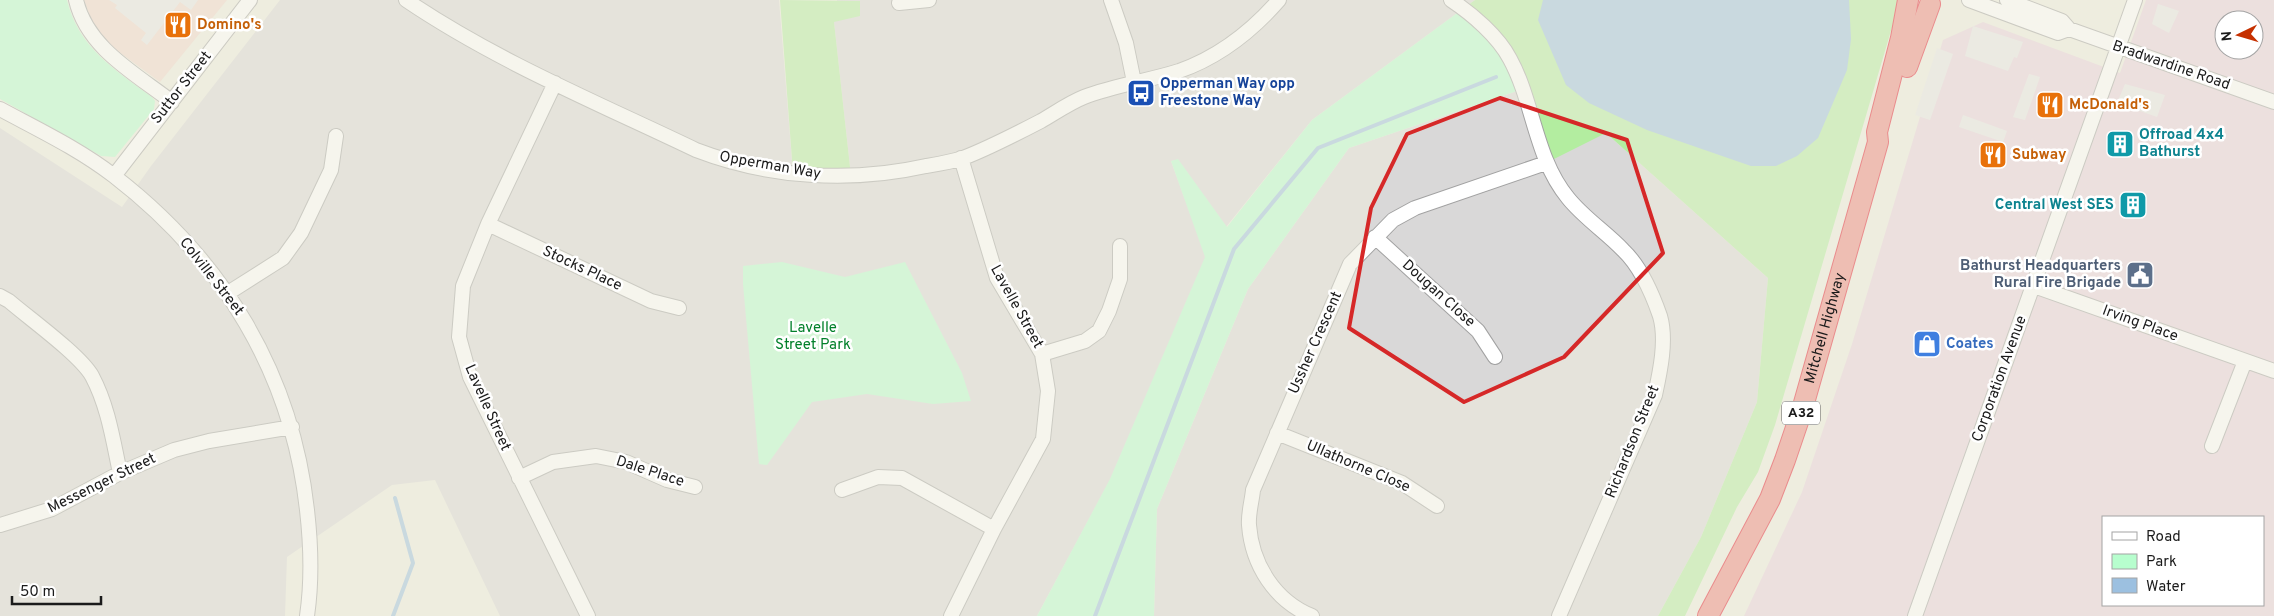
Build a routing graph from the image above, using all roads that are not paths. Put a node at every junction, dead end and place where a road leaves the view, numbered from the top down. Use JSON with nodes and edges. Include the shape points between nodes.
{"nodes":[{"id":1,"x":76,"y":0,"type":"edge"},
{"id":2,"x":250,"y":0,"type":"edge"},
{"id":3,"x":406,"y":0,"type":"edge"},
{"id":4,"x":929,"y":0,"type":"edge"},
{"id":5,"x":1111,"y":0,"type":"edge"},
{"id":6,"x":1279,"y":0,"type":"edge"},
{"id":7,"x":1451,"y":0,"type":"edge"},
{"id":8,"x":1908,"y":0,"type":"edge"},
{"id":9,"x":1969,"y":0,"type":"edge"},
{"id":10,"x":2007,"y":0,"type":"edge"},
{"id":11,"x":2135,"y":0,"type":"edge"},
{"id":12,"x":1929,"y":1,"type":"edge"},
{"id":13,"x":898,"y":3,"type":"dead end"},
{"id":14,"x":2068,"y":29,"type":"junction"},
{"id":15,"x":2118,"y":48,"type":"junction"},
{"id":16,"x":1134,"y":82,"type":"junction"},
{"id":17,"x":556,"y":84,"type":"junction"},
{"id":18,"x":172,"y":102,"type":"junction"},
{"id":19,"x":2274,"y":102,"type":"edge"},
{"id":20,"x":0,"y":109,"type":"edge"},
{"id":21,"x":336,"y":136,"type":"dead end"},
{"id":22,"x":1878,"y":142,"type":"junction"},
{"id":23,"x":962,"y":158,"type":"junction"},
{"id":24,"x":1546,"y":163,"type":"junction"},
{"id":25,"x":114,"y":176,"type":"junction"},
{"id":26,"x":488,"y":224,"type":"junction"},
{"id":27,"x":1375,"y":237,"type":"junction"},
{"id":28,"x":1120,"y":246,"type":"dead end"},
{"id":29,"x":2034,"y":286,"type":"junction"},
{"id":30,"x":228,"y":293,"type":"junction"},
{"id":31,"x":0,"y":296,"type":"edge"},
{"id":32,"x":679,"y":308,"type":"dead end"},
{"id":33,"x":1042,"y":354,"type":"junction"},
{"id":34,"x":1495,"y":357,"type":"dead end"},
{"id":35,"x":2245,"y":361,"type":"junction"},
{"id":36,"x":2274,"y":371,"type":"edge"},
{"id":37,"x":292,"y":427,"type":"junction"},
{"id":38,"x":1277,"y":433,"type":"junction"},
{"id":39,"x":2212,"y":446,"type":"dead end"},
{"id":40,"x":120,"y":472,"type":"junction"},
{"id":41,"x":519,"y":478,"type":"junction"},
{"id":42,"x":695,"y":487,"type":"dead end"},
{"id":43,"x":842,"y":490,"type":"dead end"},
{"id":44,"x":1437,"y":506,"type":"dead end"},
{"id":45,"x":0,"y":525,"type":"edge"},
{"id":46,"x":994,"y":529,"type":"junction"},
{"id":47,"x":307,"y":616,"type":"edge"},
{"id":48,"x":588,"y":616,"type":"edge"},
{"id":49,"x":951,"y":616,"type":"edge"},
{"id":50,"x":1312,"y":616,"type":"edge"},
{"id":51,"x":1558,"y":616,"type":"edge"},
{"id":52,"x":1708,"y":616,"type":"edge"},
{"id":53,"x":1916,"y":616,"type":"edge"}],
"edges":[{"from":1,"to":18,"type":"street","via":[[84,23],[93,36],[115,59]]},
{"from":2,"to":18,"type":"street","name":"Suttor Street"},
{"from":3,"to":17,"type":"street","name":"Opperman Way","via":[[450,30]]},
{"from":4,"to":13,"type":"street"},
{"from":5,"to":16,"type":"street","via":[[1126,43]]},
{"from":6,"to":16,"type":"street","name":"Opperman Way","via":[[1259,23],[1223,51],[1179,71]]},
{"from":7,"to":24,"type":"street","name":"Richardson Street","via":[[1464,8],[1510,58]]},
{"from":8,"to":22,"type":"highway","name":"Mitchell Highway","number":"A32","via":[[1877,132]]},
{"from":9,"to":14,"type":"street","name":"Bradwardine Road","via":[[2058,33]]},
{"from":10,"to":14,"type":"street","name":"Bradwardine Road","via":[[2062,21]]},
{"from":11,"to":15,"type":"street","name":"Corporation Avenue"},
{"from":12,"to":22,"type":"highway","name":"Mitchell Highway","number":"A32","via":[[1888,130]]},
{"from":14,"to":15,"type":"street","name":"Bradwardine Road"},
{"from":15,"to":19,"type":"street","name":"Bradwardine Road"},
{"from":15,"to":29,"type":"street","name":"Corporation Avenue"},
{"from":16,"to":23,"type":"street","name":"Opperman Way","via":[[1083,98]]},
{"from":17,"to":23,"type":"street","name":"Opperman Way","via":[[705,154],[776,170],[838,177],[874,175]]},
{"from":17,"to":26,"type":"street","name":"Lavelle Street"},
{"from":18,"to":25,"type":"street","name":"Suttor Street"},
{"from":20,"to":25,"type":"street","name":"Colville Street","via":[[74,149]]},
{"from":21,"to":30,"type":"street","via":[[331,170],[301,234],[283,258]]},
{"from":22,"to":52,"type":"highway","name":"Mitchell Highway","number":"A32","via":[[1785,460],[1770,499]]},
{"from":23,"to":33,"type":"street","name":"Lavelle Street","via":[[997,278]]},
{"from":24,"to":27,"type":"street","name":"Ussher Crescent","via":[[1415,208],[1393,220]]},
{"from":24,"to":51,"type":"street","name":"Richardson Street","via":[[1568,198],[1625,252],[1645,281],[1660,318],[1662,359],[1655,395]]},
{"from":25,"to":30,"type":"street","name":"Colville Street","via":[[162,217]]},
{"from":26,"to":32,"type":"street","name":"Stocks Place","via":[[651,301]]},
{"from":26,"to":41,"type":"street","name":"Lavelle Street","via":[[463,286],[459,337],[470,376]]},
{"from":27,"to":34,"type":"street","name":"Dougan Close","via":[[1478,330]]},
{"from":27,"to":38,"type":"street","name":"Ussher Crescent","via":[[1350,264]]},
{"from":28,"to":33,"type":"street","via":[[1120,279],[1099,331],[1086,340]]},
{"from":29,"to":35,"type":"street","name":"Irving Place"},
{"from":29,"to":53,"type":"street","name":"Corporation Avenue"},
{"from":30,"to":37,"type":"street","name":"Colville Street","via":[[257,340]]},
{"from":31,"to":40,"type":"street","via":[[73,355],[91,375],[108,413]]},
{"from":33,"to":46,"type":"street","name":"Lavelle Street","via":[[1048,391],[1043,439]]},
{"from":35,"to":36,"type":"street","name":"Irving Place"},
{"from":35,"to":39,"type":"street"},
{"from":37,"to":40,"type":"street","name":"Messenger Street","via":[[192,445]]},
{"from":37,"to":47,"type":"street","name":"Colville Street","via":[[309,532]]},
{"from":38,"to":44,"type":"street","name":"Ullathorne Close","via":[[1402,483]]},
{"from":38,"to":50,"type":"street","name":"Ussher Crescent","via":[[1253,490],[1249,524],[1257,564],[1278,594]]},
{"from":40,"to":45,"type":"street","name":"Messenger Street","via":[[52,509]]},
{"from":41,"to":42,"type":"street","name":"Dale Place","via":[[553,462],[596,456],[626,462],[667,480]]},
{"from":41,"to":48,"type":"street","name":"Lavelle Street"},
{"from":43,"to":46,"type":"street","via":[[878,477],[902,478]]},
{"from":46,"to":49,"type":"street","name":"Lavelle Street"}]}
